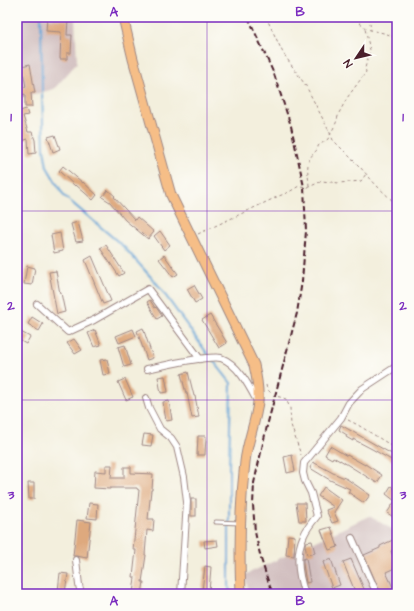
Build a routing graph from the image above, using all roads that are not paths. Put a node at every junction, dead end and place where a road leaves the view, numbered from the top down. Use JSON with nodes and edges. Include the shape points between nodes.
{"nodes":[{"id":1,"x":122,"y":17,"type":"edge"},
{"id":2,"x":37,"y":304,"type":"dead end"},
{"id":3,"x":200,"y":359,"type":"junction"},
{"id":4,"x":397,"y":366,"type":"edge"},
{"id":5,"x":147,"y":369,"type":"dead end"},
{"id":6,"x":146,"y":398,"type":"dead end"},
{"id":7,"x":258,"y":402,"type":"junction"},
{"id":8,"x":216,"y":522,"type":"dead end"},
{"id":9,"x":238,"y":522,"type":"junction"},
{"id":10,"x":352,"y":538,"type":"dead end"},
{"id":11,"x":76,"y":560,"type":"dead end"},
{"id":12,"x":78,"y":585,"type":"junction"},
{"id":13,"x":75,"y":594,"type":"edge"},
{"id":14,"x":81,"y":594,"type":"edge"},
{"id":15,"x":181,"y":594,"type":"edge"},
{"id":16,"x":241,"y":594,"type":"edge"},
{"id":17,"x":305,"y":594,"type":"edge"},
{"id":18,"x":377,"y":594,"type":"edge"}],
"edges":[{"from":1,"to":7,"type":"main road","via":[[171,195],[254,365]]},
{"from":2,"to":3,"type":"street","via":[[68,332],[148,289]]},
{"from":3,"to":5,"type":"street"},
{"from":3,"to":7,"type":"street","via":[[221,358],[230,363],[248,384]]},
{"from":4,"to":17,"type":"street","via":[[362,389],[349,403],[342,418],[304,463],[303,473],[317,516],[304,536],[299,550],[298,563]]},
{"from":6,"to":15,"type":"street","via":[[160,429],[177,447],[184,476],[187,502]]},
{"from":7,"to":9,"type":"main road","via":[[245,460]]},
{"from":8,"to":9,"type":"lane"},
{"from":9,"to":16,"type":"main road"},
{"from":10,"to":18,"type":"street"},
{"from":11,"to":12,"type":"street"},
{"from":12,"to":13,"type":"street"},
{"from":12,"to":14,"type":"street"}]}
